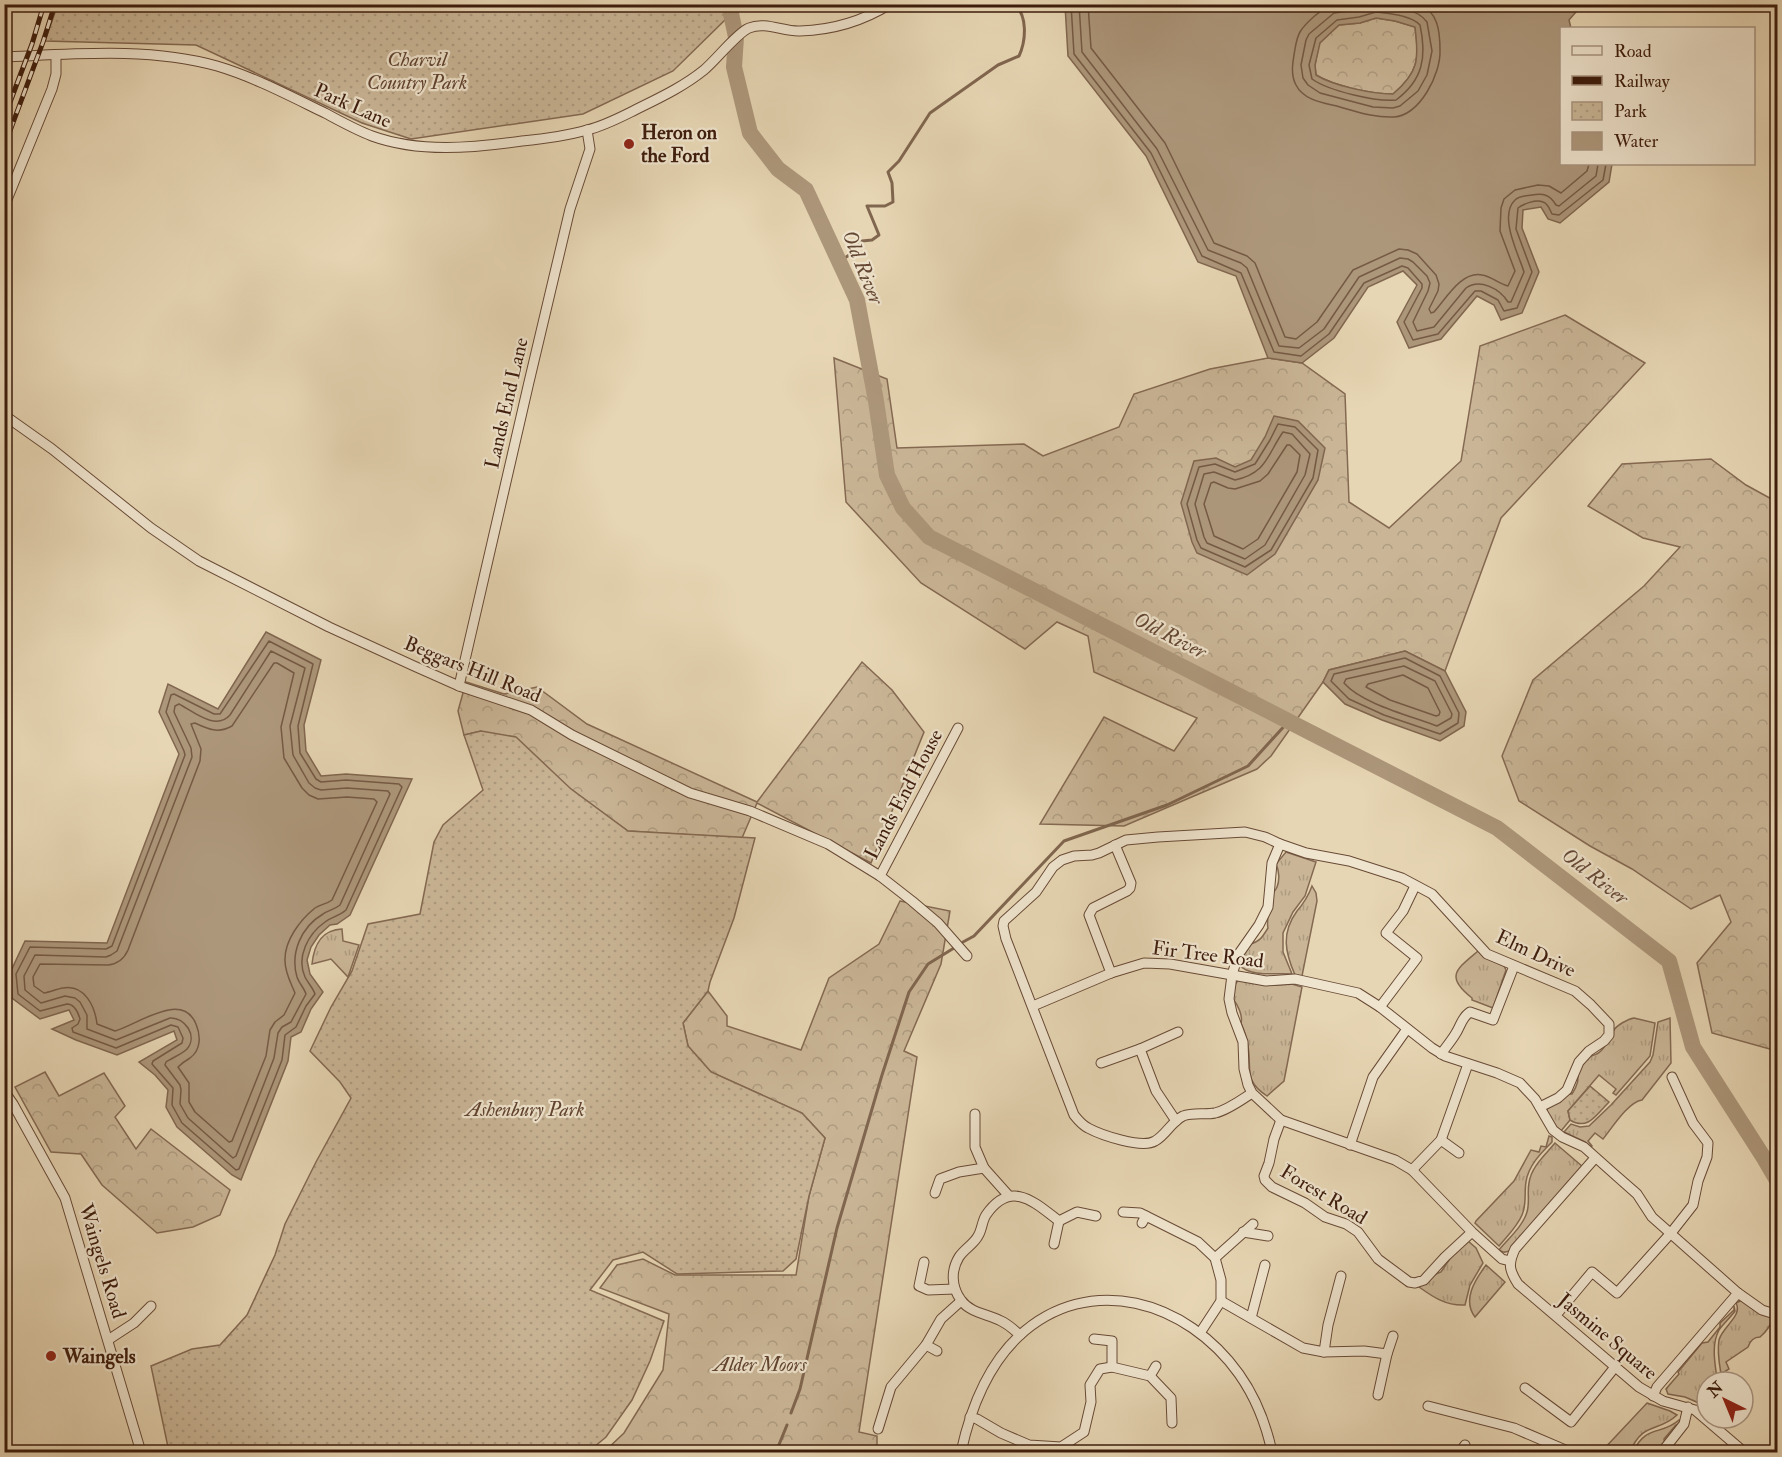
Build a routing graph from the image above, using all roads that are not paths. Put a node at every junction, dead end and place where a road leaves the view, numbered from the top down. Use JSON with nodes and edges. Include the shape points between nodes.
{"nodes":[{"id":1,"x":890,"y":4,"type":"edge"},
{"id":2,"x":56,"y":55,"type":"junction"},
{"id":3,"x":4,"y":57,"type":"edge"},
{"id":4,"x":587,"y":130,"type":"junction"},
{"id":5,"x":4,"y":207,"type":"edge"},
{"id":6,"x":4,"y":415,"type":"edge"},
{"id":7,"x":459,"y":686,"type":"junction"},
{"id":8,"x":958,"y":728,"type":"dead end"},
{"id":9,"x":1280,"y":844,"type":"junction"},
{"id":10,"x":1116,"y":845,"type":"junction"},
{"id":11,"x":880,"y":876,"type":"junction"},
{"id":12,"x":1415,"y":886,"type":"junction"},
{"id":13,"x":967,"y":956,"type":"dead end"},
{"id":14,"x":1514,"y":966,"type":"junction"},
{"id":15,"x":1111,"y":973,"type":"junction"},
{"id":16,"x":1232,"y":975,"type":"junction"},
{"id":17,"x":1033,"y":1006,"type":"junction"},
{"id":18,"x":1380,"y":1007,"type":"junction"},
{"id":19,"x":1407,"y":1029,"type":"junction"},
{"id":20,"x":1178,"y":1032,"type":"dead end"},
{"id":21,"x":1140,"y":1049,"type":"junction"},
{"id":22,"x":1441,"y":1054,"type":"junction"},
{"id":23,"x":1101,"y":1063,"type":"dead end"},
{"id":24,"x":1468,"y":1064,"type":"junction"},
{"id":25,"x":1672,"y":1077,"type":"dead end"},
{"id":26,"x":4,"y":1091,"type":"edge"},
{"id":27,"x":1252,"y":1093,"type":"junction"},
{"id":28,"x":1540,"y":1107,"type":"junction"},
{"id":29,"x":975,"y":1114,"type":"dead end"},
{"id":30,"x":1176,"y":1120,"type":"junction"},
{"id":31,"x":1281,"y":1120,"type":"junction"},
{"id":32,"x":1442,"y":1140,"type":"junction"},
{"id":33,"x":1350,"y":1145,"type":"junction"},
{"id":34,"x":1459,"y":1153,"type":"dead end"},
{"id":35,"x":1595,"y":1158,"type":"junction"},
{"id":36,"x":984,"y":1168,"type":"junction"},
{"id":37,"x":1412,"y":1170,"type":"junction"},
{"id":38,"x":935,"y":1193,"type":"dead end"},
{"id":39,"x":1009,"y":1196,"type":"junction"},
{"id":40,"x":1123,"y":1212,"type":"dead end"},
{"id":41,"x":1096,"y":1216,"type":"dead end"},
{"id":42,"x":1172,"y":1218,"type":"dead end"},
{"id":43,"x":1059,"y":1221,"type":"junction"},
{"id":44,"x":1253,"y":1224,"type":"dead end"},
{"id":45,"x":1164,"y":1225,"type":"junction"},
{"id":46,"x":1238,"y":1232,"type":"junction"},
{"id":47,"x":1472,"y":1232,"type":"junction"},
{"id":48,"x":1671,"y":1233,"type":"junction"},
{"id":49,"x":1268,"y":1236,"type":"dead end"},
{"id":50,"x":1054,"y":1244,"type":"dead end"},
{"id":51,"x":1215,"y":1258,"type":"junction"},
{"id":52,"x":1510,"y":1261,"type":"junction"},
{"id":53,"x":924,"y":1262,"type":"dead end"},
{"id":54,"x":1265,"y":1265,"type":"dead end"},
{"id":55,"x":1341,"y":1276,"type":"dead end"},
{"id":56,"x":955,"y":1289,"type":"junction"},
{"id":57,"x":1738,"y":1293,"type":"junction"},
{"id":58,"x":1221,"y":1300,"type":"junction"},
{"id":59,"x":961,"y":1301,"type":"junction"},
{"id":60,"x":151,"y":1306,"type":"dead end"},
{"id":61,"x":1556,"y":1315,"type":"junction"},
{"id":62,"x":1778,"y":1316,"type":"edge"},
{"id":63,"x":1251,"y":1318,"type":"junction"},
{"id":64,"x":1317,"y":1325,"type":"dead end"},
{"id":65,"x":1328,"y":1325,"type":"junction"},
{"id":66,"x":1200,"y":1333,"type":"junction"},
{"id":67,"x":1020,"y":1335,"type":"junction"},
{"id":68,"x":1393,"y":1336,"type":"dead end"},
{"id":69,"x":1094,"y":1339,"type":"dead end"},
{"id":70,"x":1123,"y":1339,"type":"dead end"},
{"id":71,"x":108,"y":1340,"type":"junction"},
{"id":72,"x":1112,"y":1341,"type":"junction"},
{"id":73,"x":926,"y":1345,"type":"junction"},
{"id":74,"x":937,"y":1351,"type":"dead end"},
{"id":75,"x":1324,"y":1352,"type":"junction"},
{"id":76,"x":1387,"y":1354,"type":"junction"},
{"id":77,"x":1156,"y":1366,"type":"dead end"},
{"id":78,"x":1112,"y":1367,"type":"junction"},
{"id":79,"x":1615,"y":1367,"type":"junction"},
{"id":80,"x":1150,"y":1377,"type":"junction"},
{"id":81,"x":1525,"y":1388,"type":"dead end"},
{"id":82,"x":1378,"y":1395,"type":"dead end"},
{"id":83,"x":1653,"y":1396,"type":"junction"},
{"id":84,"x":1428,"y":1406,"type":"dead end"},
{"id":85,"x":1688,"y":1407,"type":"junction"},
{"id":86,"x":970,"y":1417,"type":"junction"},
{"id":87,"x":1172,"y":1423,"type":"dead end"},
{"id":88,"x":878,"y":1429,"type":"dead end"},
{"id":89,"x":1019,"y":1441,"type":"junction"},
{"id":90,"x":1066,"y":1450,"type":"edge"},
{"id":91,"x":141,"y":1452,"type":"edge"},
{"id":92,"x":961,"y":1452,"type":"edge"},
{"id":93,"x":1015,"y":1452,"type":"edge"},
{"id":94,"x":1272,"y":1452,"type":"edge"},
{"id":95,"x":1569,"y":1452,"type":"edge"},
{"id":96,"x":1662,"y":1452,"type":"edge"},
{"id":97,"x":1744,"y":1452,"type":"edge"}],
"edges":[{"from":1,"to":4,"type":"street","name":"Park Lane","via":[[842,25],[799,31],[747,28],[706,68],[676,90]]},
{"from":2,"to":3,"type":"street","name":"Park Lane"},
{"from":2,"to":4,"type":"street","name":"Park Lane","via":[[158,56],[218,66],[267,85],[371,136],[417,147],[503,144]]},
{"from":2,"to":5,"type":"street","via":[[52,90]]},
{"from":4,"to":7,"type":"street","name":"Lands End Lane","via":[[590,149],[570,209]]},
{"from":6,"to":7,"type":"street","name":"Beggars Hill Road","via":[[199,561],[329,627]]},
{"from":7,"to":11,"type":"street","name":"Beggars Hill Road","via":[[531,710],[572,735],[690,793],[750,811],[828,844]]},
{"from":8,"to":11,"type":"street","name":"Lands End House"},
{"from":9,"to":10,"type":"street","name":"Elm Drive","via":[[1265,837],[1233,832],[1137,838]]},
{"from":9,"to":12,"type":"street","name":"Elm Drive","via":[[1349,861]]},
{"from":9,"to":16,"type":"street","via":[[1272,863],[1268,907],[1238,955]]},
{"from":10,"to":15,"type":"street","via":[[1130,888],[1093,908],[1089,915]]},
{"from":10,"to":17,"type":"street","via":[[1092,855],[1062,860],[1036,892],[1004,921],[1006,939]]},
{"from":11,"to":13,"type":"street","name":"Beggars Hill Road","via":[[938,923]]},
{"from":12,"to":14,"type":"street","name":"Elm Drive","via":[[1432,894],[1487,954]]},
{"from":12,"to":18,"type":"street","via":[[1386,933],[1417,958]]},
{"from":14,"to":22,"type":"street","via":[[1493,1020],[1468,1013]]},
{"from":14,"to":28,"type":"street","name":"Elm Drive","via":[[1580,994],[1610,1026],[1607,1039],[1579,1062],[1567,1090]]},
{"from":15,"to":16,"type":"street","name":"Fir Tree Road","via":[[1154,963]]},
{"from":15,"to":17,"type":"street","name":"Fir Tree Road"},
{"from":16,"to":18,"type":"street","name":"Fir Tree Road","via":[[1266,981],[1295,980],[1358,993]]},
{"from":16,"to":27,"type":"street","via":[[1230,1006],[1243,1042],[1246,1077]]},
{"from":17,"to":30,"type":"street","via":[[1074,1115],[1083,1124],[1140,1144],[1162,1137]]},
{"from":18,"to":19,"type":"street"},
{"from":19,"to":22,"type":"street"},
{"from":19,"to":33,"type":"street","via":[[1373,1077]]},
{"from":20,"to":21,"type":"street"},
{"from":21,"to":23,"type":"street"},
{"from":21,"to":30,"type":"street","via":[[1156,1091]]},
{"from":22,"to":24,"type":"street"},
{"from":24,"to":28,"type":"street","via":[[1520,1083]]},
{"from":24,"to":32,"type":"street"},
{"from":25,"to":48,"type":"street","via":[[1708,1143],[1695,1200]]},
{"from":26,"to":71,"type":"street","name":"Waingels Road","via":[[65,1198]]},
{"from":27,"to":30,"type":"street","via":[[1217,1113],[1186,1115]]},
{"from":27,"to":31,"type":"street"},
{"from":28,"to":35,"type":"street","via":[[1553,1130]]},
{"from":29,"to":36,"type":"street","via":[[975,1147]]},
{"from":31,"to":33,"type":"street"},
{"from":31,"to":47,"type":"street","name":"Forest Road","via":[[1264,1176],[1268,1184],[1358,1232],[1378,1259],[1409,1282],[1424,1280]]},
{"from":32,"to":34,"type":"street"},
{"from":32,"to":37,"type":"street"},
{"from":33,"to":37,"type":"street"},
{"from":35,"to":48,"type":"street","via":[[1637,1194],[1652,1217]]},
{"from":35,"to":52,"type":"street","via":[[1515,1249]]},
{"from":36,"to":38,"type":"street","via":[[940,1179]]},
{"from":36,"to":39,"type":"street"},
{"from":37,"to":47,"type":"street"},
{"from":39,"to":43,"type":"street","via":[[1028,1197]]},
{"from":39,"to":56,"type":"street","via":[[985,1216],[978,1237],[960,1256],[952,1274]]},
{"from":40,"to":45,"type":"street","via":[[1140,1213],[1144,1220]]},
{"from":41,"to":43,"type":"street","via":[[1077,1212]]},
{"from":42,"to":45,"type":"street"},
{"from":43,"to":50,"type":"street"},
{"from":44,"to":46,"type":"street"},
{"from":45,"to":51,"type":"street","via":[[1198,1242]]},
{"from":46,"to":49,"type":"street"},
{"from":46,"to":51,"type":"street"},
{"from":47,"to":52,"type":"street","via":[[1502,1259]]},
{"from":48,"to":57,"type":"street"},
{"from":48,"to":61,"type":"street","via":[[1617,1293],[1592,1272]]},
{"from":51,"to":58,"type":"street"},
{"from":52,"to":61,"type":"street","name":"Jasmine Square","via":[[1518,1284]]},
{"from":53,"to":56,"type":"street","via":[[915,1286],[928,1290]]},
{"from":54,"to":63,"type":"street"},
{"from":55,"to":65,"type":"street"},
{"from":56,"to":59,"type":"street"},
{"from":57,"to":62,"type":"street"},
{"from":57,"to":83,"type":"street","name":"Jasmine Square"},
{"from":58,"to":63,"type":"street"},
{"from":58,"to":66,"type":"street"},
{"from":59,"to":67,"type":"street","via":[[1002,1321]]},
{"from":59,"to":73,"type":"street","via":[[941,1319]]},
{"from":60,"to":71,"type":"street"},
{"from":61,"to":79,"type":"street","name":"Jasmine Square"},
{"from":63,"to":75,"type":"street","via":[[1303,1347]]},
{"from":64,"to":65,"type":"street"},
{"from":65,"to":75,"type":"street"},
{"from":66,"to":67,"type":"street","via":[[1148,1305],[1101,1300],[1057,1310]]},
{"from":66,"to":94,"type":"street","via":[[1243,1380],[1260,1410]]},
{"from":67,"to":86,"type":"street","via":[[989,1374]]},
{"from":68,"to":76,"type":"street"},
{"from":69,"to":72,"type":"street"},
{"from":70,"to":72,"type":"street"},
{"from":71,"to":91,"type":"street","name":"Waingels Road"},
{"from":72,"to":78,"type":"street"},
{"from":73,"to":74,"type":"street"},
{"from":73,"to":88,"type":"street","via":[[891,1387]]},
{"from":75,"to":76,"type":"street"},
{"from":76,"to":82,"type":"street"},
{"from":77,"to":80,"type":"street"},
{"from":78,"to":80,"type":"street"},
{"from":78,"to":90,"type":"street","via":[[1100,1369],[1090,1385],[1091,1402],[1084,1432]]},
{"from":79,"to":81,"type":"street","via":[[1571,1422]]},
{"from":79,"to":83,"type":"street","name":"Jasmine Square"},
{"from":80,"to":87,"type":"street","via":[[1171,1398]]},
{"from":83,"to":85,"type":"street"},
{"from":84,"to":95,"type":"street","via":[[1514,1428]]},
{"from":85,"to":96,"type":"street","via":[[1684,1424]]},
{"from":85,"to":97,"type":"street"},
{"from":86,"to":89,"type":"street"},
{"from":86,"to":92,"type":"street"},
{"from":89,"to":90,"type":"street"},
{"from":89,"to":93,"type":"street"}]}
